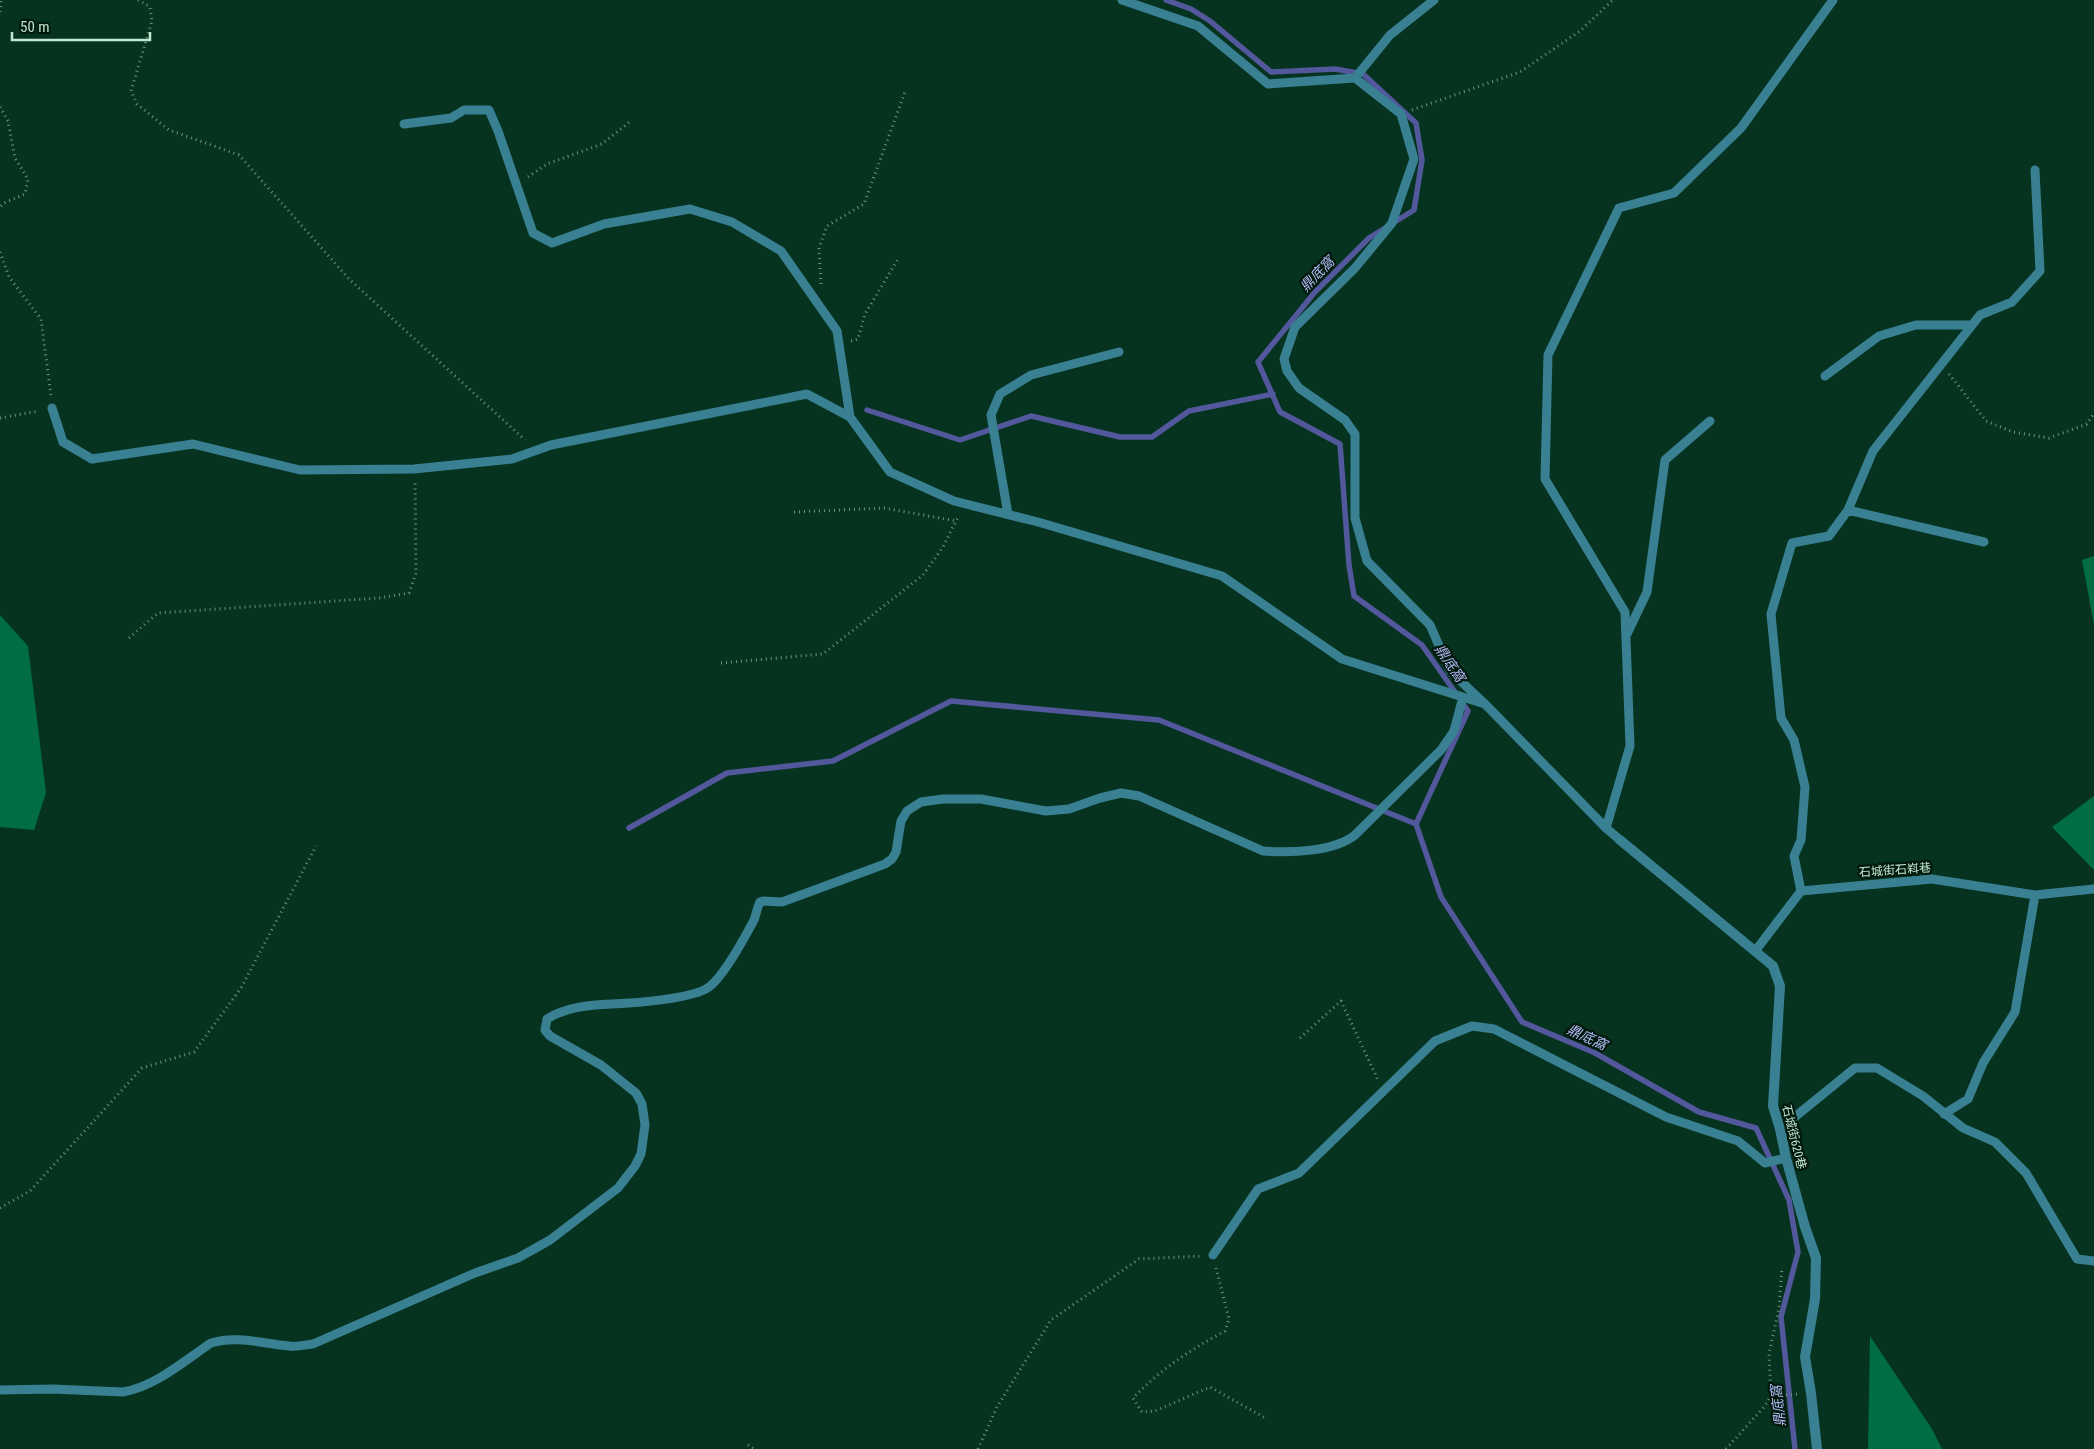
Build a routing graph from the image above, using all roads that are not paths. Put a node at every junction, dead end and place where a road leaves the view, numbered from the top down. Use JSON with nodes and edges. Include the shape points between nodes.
{"nodes":[{"id":1,"x":1122,"y":0,"type":"edge"},
{"id":2,"x":1434,"y":0,"type":"edge"},
{"id":3,"x":1833,"y":0,"type":"edge"},
{"id":4,"x":1355,"y":78,"type":"junction"},
{"id":5,"x":404,"y":124,"type":"dead end"},
{"id":6,"x":2034,"y":170,"type":"dead end"},
{"id":7,"x":1971,"y":326,"type":"junction"},
{"id":8,"x":1119,"y":352,"type":"dead end"},
{"id":9,"x":1824,"y":376,"type":"dead end"},
{"id":10,"x":52,"y":408,"type":"road end"},
{"id":11,"x":850,"y":418,"type":"junction"},
{"id":12,"x":1710,"y":421,"type":"dead end"},
{"id":13,"x":1848,"y":510,"type":"junction"},
{"id":14,"x":1008,"y":514,"type":"junction"},
{"id":15,"x":1984,"y":542,"type":"dead end"},
{"id":16,"x":1626,"y":637,"type":"junction"},
{"id":17,"x":1463,"y":697,"type":"junction"},
{"id":18,"x":1485,"y":704,"type":"junction"},
{"id":19,"x":1606,"y":828,"type":"junction"},
{"id":20,"x":1620,"y":840,"type":"joint"},
{"id":21,"x":2094,"y":889,"type":"edge"},
{"id":22,"x":1801,"y":891,"type":"junction"},
{"id":23,"x":2036,"y":895,"type":"junction"},
{"id":24,"x":1756,"y":950,"type":"junction"},
{"id":25,"x":1944,"y":1114,"type":"junction"},
{"id":26,"x":1780,"y":1129,"type":"junction"},
{"id":27,"x":1786,"y":1158,"type":"junction"},
{"id":28,"x":1213,"y":1255,"type":"road end"},
{"id":29,"x":2094,"y":1261,"type":"edge"},
{"id":30,"x":0,"y":1390,"type":"edge"},
{"id":31,"x":1816,"y":1449,"type":"edge"}],
"edges":[{"from":1,"to":4,"type":"lane","via":[[1198,26],[1268,84]]},
{"from":2,"to":4,"type":"lane","via":[[1390,35]]},
{"from":3,"to":16,"type":"lane","via":[[1741,128],[1674,193],[1619,208],[1548,355],[1545,479],[1625,612]]},
{"from":4,"to":18,"type":"lane","via":[[1401,114],[1414,159],[1392,222],[1355,268],[1295,327],[1284,359],[1287,371],[1299,388],[1345,420],[1355,434],[1355,518],[1367,561],[1430,626],[1450,672]]},
{"from":5,"to":11,"type":"lane","via":[[451,118],[464,110],[489,110],[533,232],[552,243],[604,224],[690,209],[732,222],[781,250],[837,331]]},
{"from":6,"to":7,"type":"lane","via":[[2040,271],[2012,302],[1980,315]]},
{"from":7,"to":9,"type":"lane","via":[[1916,325],[1879,336]]},
{"from":7,"to":13,"type":"lane","via":[[1873,451]]},
{"from":8,"to":14,"type":"lane","via":[[1031,375],[1000,394],[991,415]]},
{"from":10,"to":11,"type":"lane","via":[[63,442],[92,459],[193,444],[300,470],[414,469],[512,459],[551,445],[807,394]]},
{"from":11,"to":14,"type":"lane","via":[[890,472],[954,501]]},
{"from":12,"to":16,"type":"lane","via":[[1665,460],[1647,592]]},
{"from":13,"to":15,"type":"lane"},
{"from":13,"to":22,"type":"lane","via":[[1829,536],[1792,544],[1771,614],[1781,718],[1794,740],[1805,787],[1800,840],[1794,856]]},
{"from":14,"to":17,"type":"lane","via":[[1222,576],[1342,659]]},
{"from":16,"to":19,"type":"lane","via":[[1630,746]]},
{"from":17,"to":18,"type":"lane"},
{"from":17,"to":30,"type":"lane","via":[[1454,731],[1441,750],[1355,835],[1339,845],[1263,851],[1139,796],[1120,793],[1057,811],[981,799],[931,800],[914,805],[901,821],[896,852],[885,864],[782,902],[760,902],[755,918],[723,971],[709,987],[644,1003],[597,1004],[558,1012],[547,1019],[545,1030],[550,1036],[601,1065],[636,1093],[642,1104],[645,1125],[641,1154],[618,1188],[550,1240],[518,1258],[313,1344],[290,1346],[220,1341],[151,1383],[123,1392]]},
{"from":18,"to":19,"type":"lane"},
{"from":19,"to":20,"type":"lane"},
{"from":20,"to":24,"type":"street","name":"石城街620巷"},
{"from":21,"to":23,"type":"lane","name":"石城街石嵙巷"},
{"from":22,"to":23,"type":"lane","name":"石城街石嵙巷","via":[[1932,879]]},
{"from":22,"to":24,"type":"lane"},
{"from":23,"to":25,"type":"lane","via":[[2015,1012],[1982,1063],[1968,1099]]},
{"from":24,"to":26,"type":"street","name":"石城街620巷","via":[[1773,966],[1780,986],[1773,1106]]},
{"from":25,"to":26,"type":"lane","via":[[1923,1096],[1877,1068],[1855,1068]]},
{"from":25,"to":29,"type":"lane","via":[[1963,1128],[1995,1142],[2026,1173],[2077,1259]]},
{"from":26,"to":27,"type":"street","name":"石城街620巷"},
{"from":27,"to":28,"type":"lane","via":[[1765,1163],[1738,1140],[1666,1117],[1494,1029],[1472,1026],[1435,1041],[1299,1173],[1258,1189]]},
{"from":27,"to":31,"type":"street","name":"石城街620巷","via":[[1816,1258],[1815,1299],[1805,1357]]}]}
